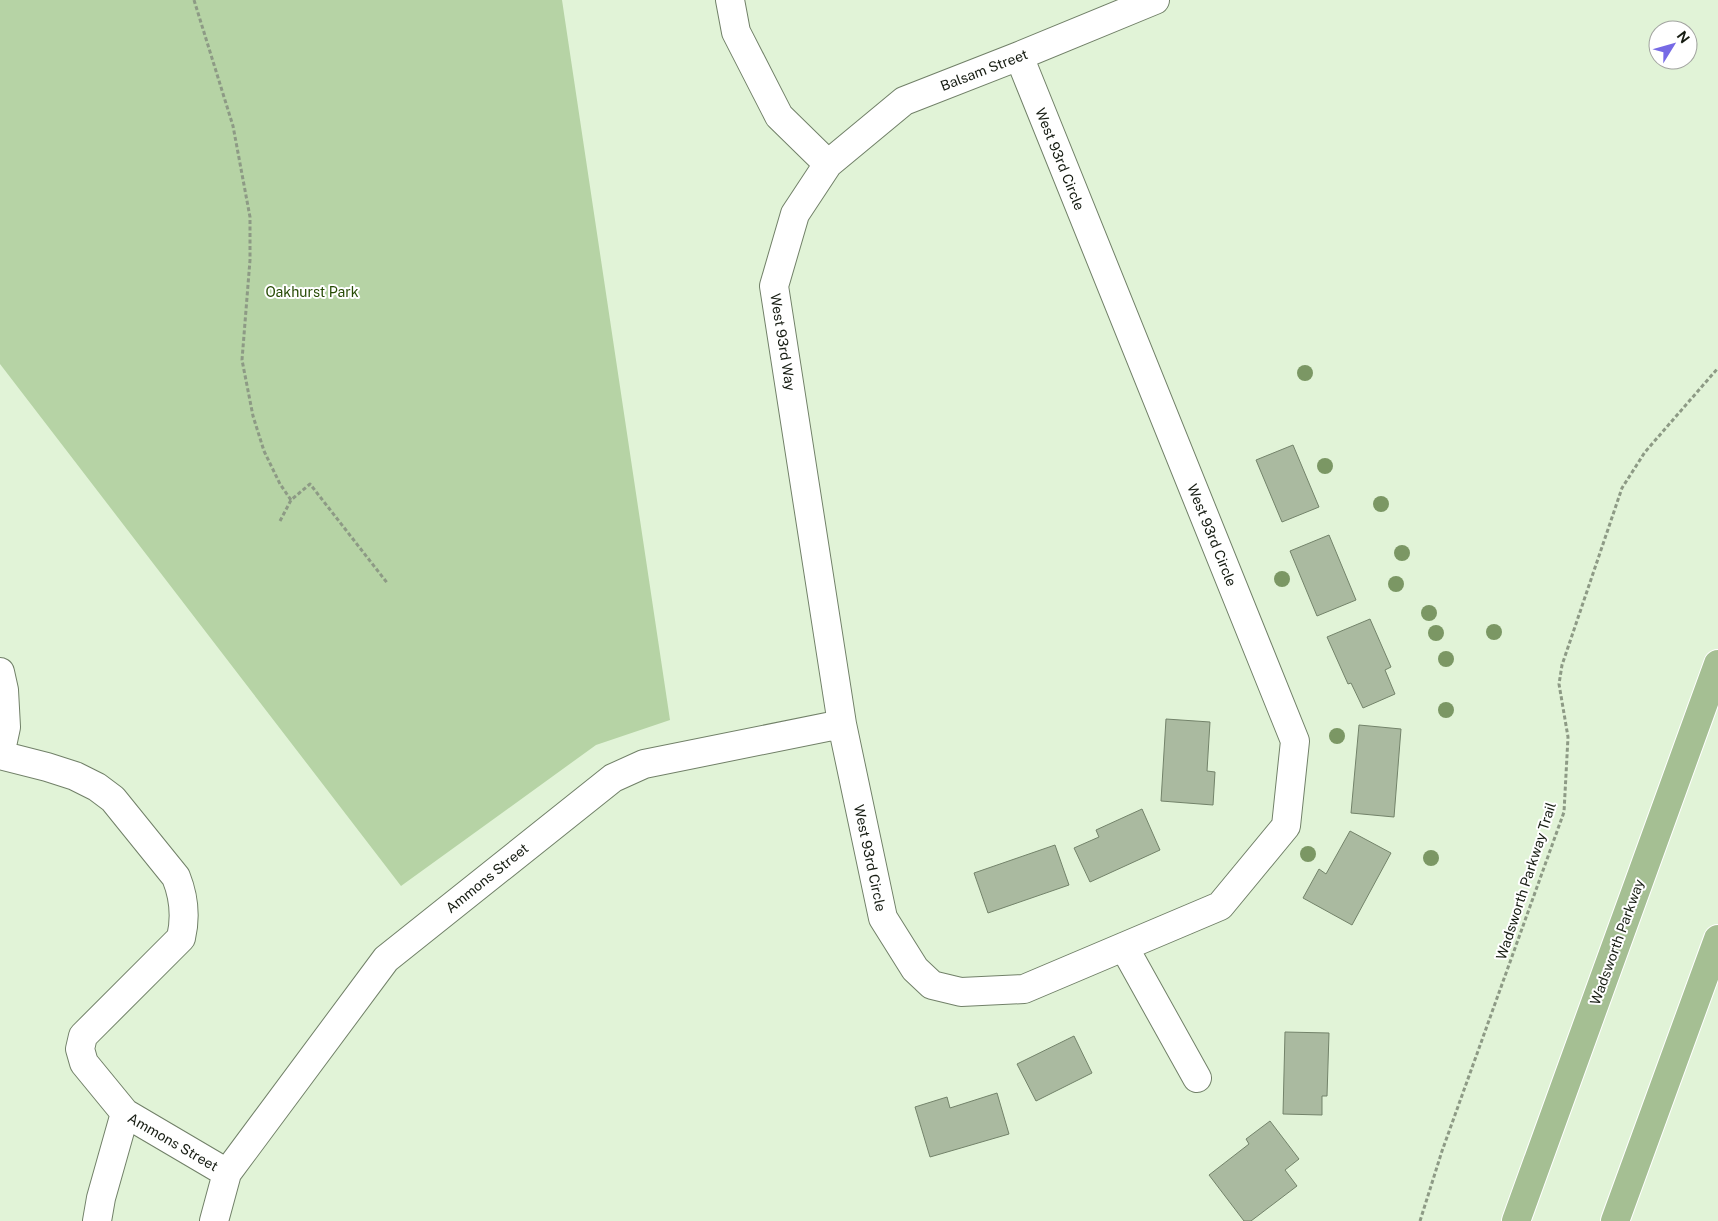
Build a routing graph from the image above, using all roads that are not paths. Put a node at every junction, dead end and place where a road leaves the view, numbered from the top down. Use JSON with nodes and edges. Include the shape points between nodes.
{"nodes":[{"id":1,"x":730,"y":0,"type":"edge"},
{"id":2,"x":1155,"y":0,"type":"edge"},
{"id":3,"x":1019,"y":56,"type":"junction"},
{"id":4,"x":828,"y":164,"type":"junction"},
{"id":5,"x":1718,"y":664,"type":"edge"},
{"id":6,"x":0,"y":672,"type":"edge"},
{"id":7,"x":842,"y":724,"type":"junction"},
{"id":8,"x":0,"y":755,"type":"edge"},
{"id":9,"x":1718,"y":939,"type":"edge"},
{"id":10,"x":1124,"y":947,"type":"junction"},
{"id":11,"x":1197,"y":1078,"type":"dead end"},
{"id":12,"x":124,"y":1113,"type":"junction"},
{"id":13,"x":227,"y":1173,"type":"junction"},
{"id":14,"x":97,"y":1221,"type":"edge"},
{"id":15,"x":214,"y":1221,"type":"edge"},
{"id":16,"x":1516,"y":1221,"type":"edge"},
{"id":17,"x":1615,"y":1221,"type":"edge"}],
"edges":[{"from":1,"to":4,"type":"street","via":[[736,32],[779,116]]},
{"from":2,"to":3,"type":"street","name":"Balsam Street"},
{"from":3,"to":4,"type":"street","name":"Balsam Street","via":[[904,101]]},
{"from":3,"to":10,"type":"street","name":"West 93rd Circle","via":[[1295,741],[1286,826],[1220,906]]},
{"from":4,"to":7,"type":"street","name":"West 93rd Way","via":[[795,214],[774,286]]},
{"from":5,"to":16,"type":"main road","name":"Wadsworth Parkway"},
{"from":6,"to":8,"type":"street","via":[[6,727]]},
{"from":7,"to":10,"type":"street","name":"West 93rd Circle","via":[[883,918],[915,969],[926,994],[1024,989]]},
{"from":7,"to":13,"type":"street","name":"Ammons Street","via":[[644,764],[613,778],[386,959]]},
{"from":8,"to":12,"type":"street","name":"Ammons Street","via":[[47,766],[102,791],[176,877],[181,891],[185,924],[181,938],[83,1036],[80,1049],[84,1063]]},
{"from":9,"to":17,"type":"main road"},
{"from":10,"to":11,"type":"street"},
{"from":12,"to":13,"type":"street","name":"Ammons Street"},
{"from":12,"to":14,"type":"street","via":[[100,1198]]},
{"from":13,"to":15,"type":"street","name":"Ammons Street"}]}
